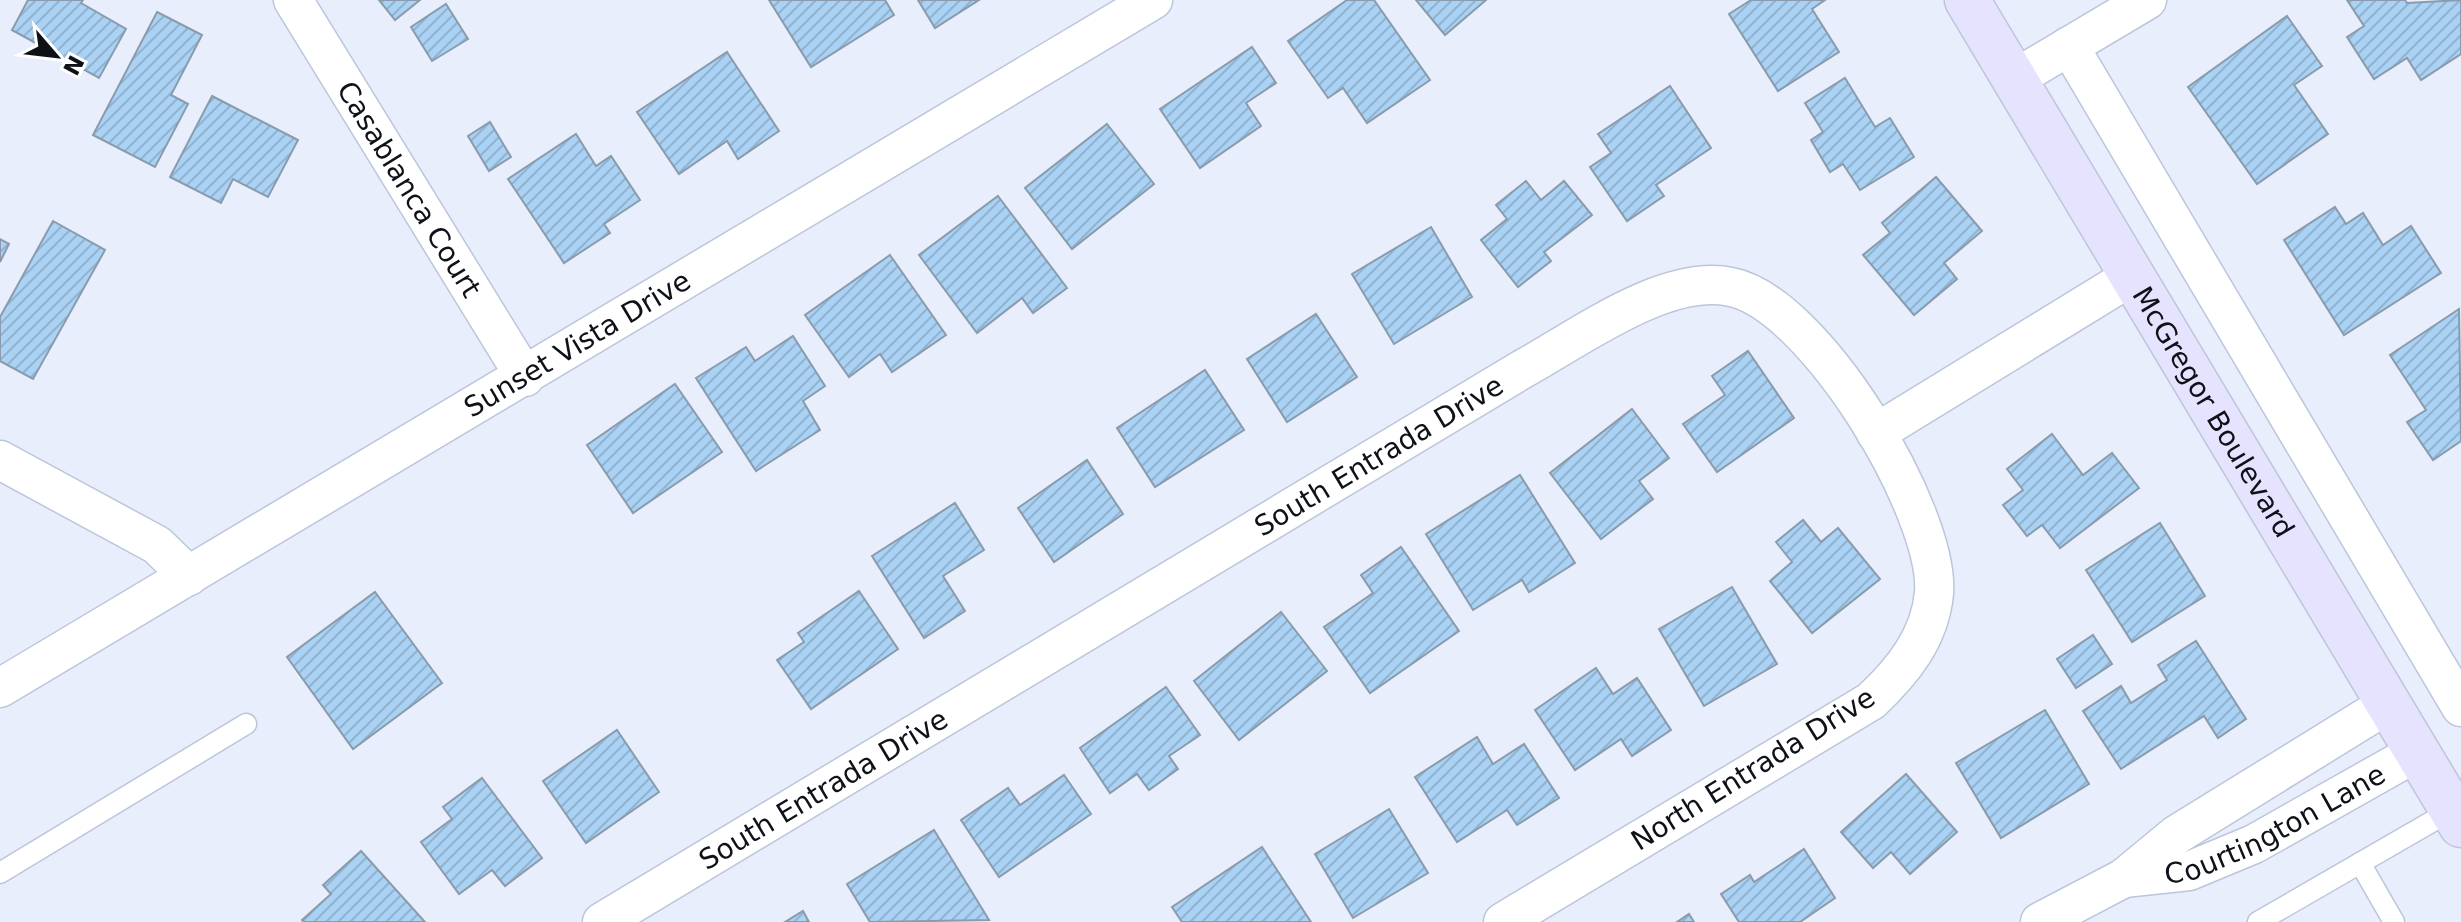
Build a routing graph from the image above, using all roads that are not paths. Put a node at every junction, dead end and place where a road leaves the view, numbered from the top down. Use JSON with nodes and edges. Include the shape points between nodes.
{"nodes":[{"id":1,"x":293,"y":0,"type":"edge"},
{"id":2,"x":1153,"y":0,"type":"edge"},
{"id":3,"x":1967,"y":0,"type":"edge"},
{"id":4,"x":2147,"y":0,"type":"edge"},
{"id":5,"x":2069,"y":46,"type":"junction"},
{"id":6,"x":2014,"y":79,"type":"junction"},
{"id":7,"x":2132,"y":276,"type":"junction"},
{"id":8,"x":525,"y":377,"type":"junction"},
{"id":9,"x":1876,"y":433,"type":"junction"},
{"id":10,"x":0,"y":460,"type":"edge"},
{"id":11,"x":189,"y":576,"type":"junction"},
{"id":12,"x":0,"y":688,"type":"edge"},
{"id":13,"x":2388,"y":704,"type":"junction"},
{"id":14,"x":2461,"y":707,"type":"edge"},
{"id":15,"x":246,"y":724,"type":"dead end"},
{"id":16,"x":2417,"y":752,"type":"junction"},
{"id":17,"x":2457,"y":818,"type":"edge"},
{"id":18,"x":2360,"y":863,"type":"junction"},
{"id":19,"x":0,"y":873,"type":"edge"},
{"id":20,"x":2124,"y":878,"type":"junction"},
{"id":21,"x":602,"y":922,"type":"edge"},
{"id":22,"x":1503,"y":922,"type":"edge"},
{"id":23,"x":2040,"y":922,"type":"edge"},
{"id":24,"x":2258,"y":922,"type":"edge"},
{"id":25,"x":2394,"y":922,"type":"edge"}],
"edges":[{"from":1,"to":8,"type":"street","name":"Casablanca Court"},
{"from":2,"to":8,"type":"street","name":"Sunset Vista Drive"},
{"from":3,"to":6,"type":"main road","name":"McGregor Boulevard"},
{"from":4,"to":5,"type":"street"},
{"from":5,"to":6,"type":"street"},
{"from":5,"to":14,"type":"street"},
{"from":6,"to":7,"type":"main road","name":"McGregor Boulevard"},
{"from":7,"to":9,"type":"street"},
{"from":7,"to":13,"type":"main road","name":"McGregor Boulevard"},
{"from":8,"to":11,"type":"street","name":"Sunset Vista Drive"},
{"from":9,"to":21,"type":"street","name":"South Entrada Drive","via":[[1819,355],[1768,304],[1733,287],[1690,285],[1649,299],[1521,370]]},
{"from":9,"to":22,"type":"street","name":"North Entrada Drive","via":[[1919,513],[1931,554],[1934,594],[1923,634],[1902,672],[1871,701]]},
{"from":10,"to":11,"type":"street","via":[[157,545]]},
{"from":11,"to":12,"type":"street","name":"Sunset Vista Drive"},
{"from":13,"to":16,"type":"main road","name":"McGregor Boulevard"},
{"from":13,"to":20,"type":"street","name":"Courtington Lane","via":[[2176,835]]},
{"from":15,"to":19,"type":"lane"},
{"from":16,"to":17,"type":"main road","name":"McGregor Boulevard"},
{"from":16,"to":20,"type":"street","name":"Courtington Lane","via":[[2254,844],[2189,871]]},
{"from":17,"to":18,"type":"lane"},
{"from":18,"to":24,"type":"lane"},
{"from":18,"to":25,"type":"lane"},
{"from":20,"to":23,"type":"street","name":"Courtington Lane"}]}
